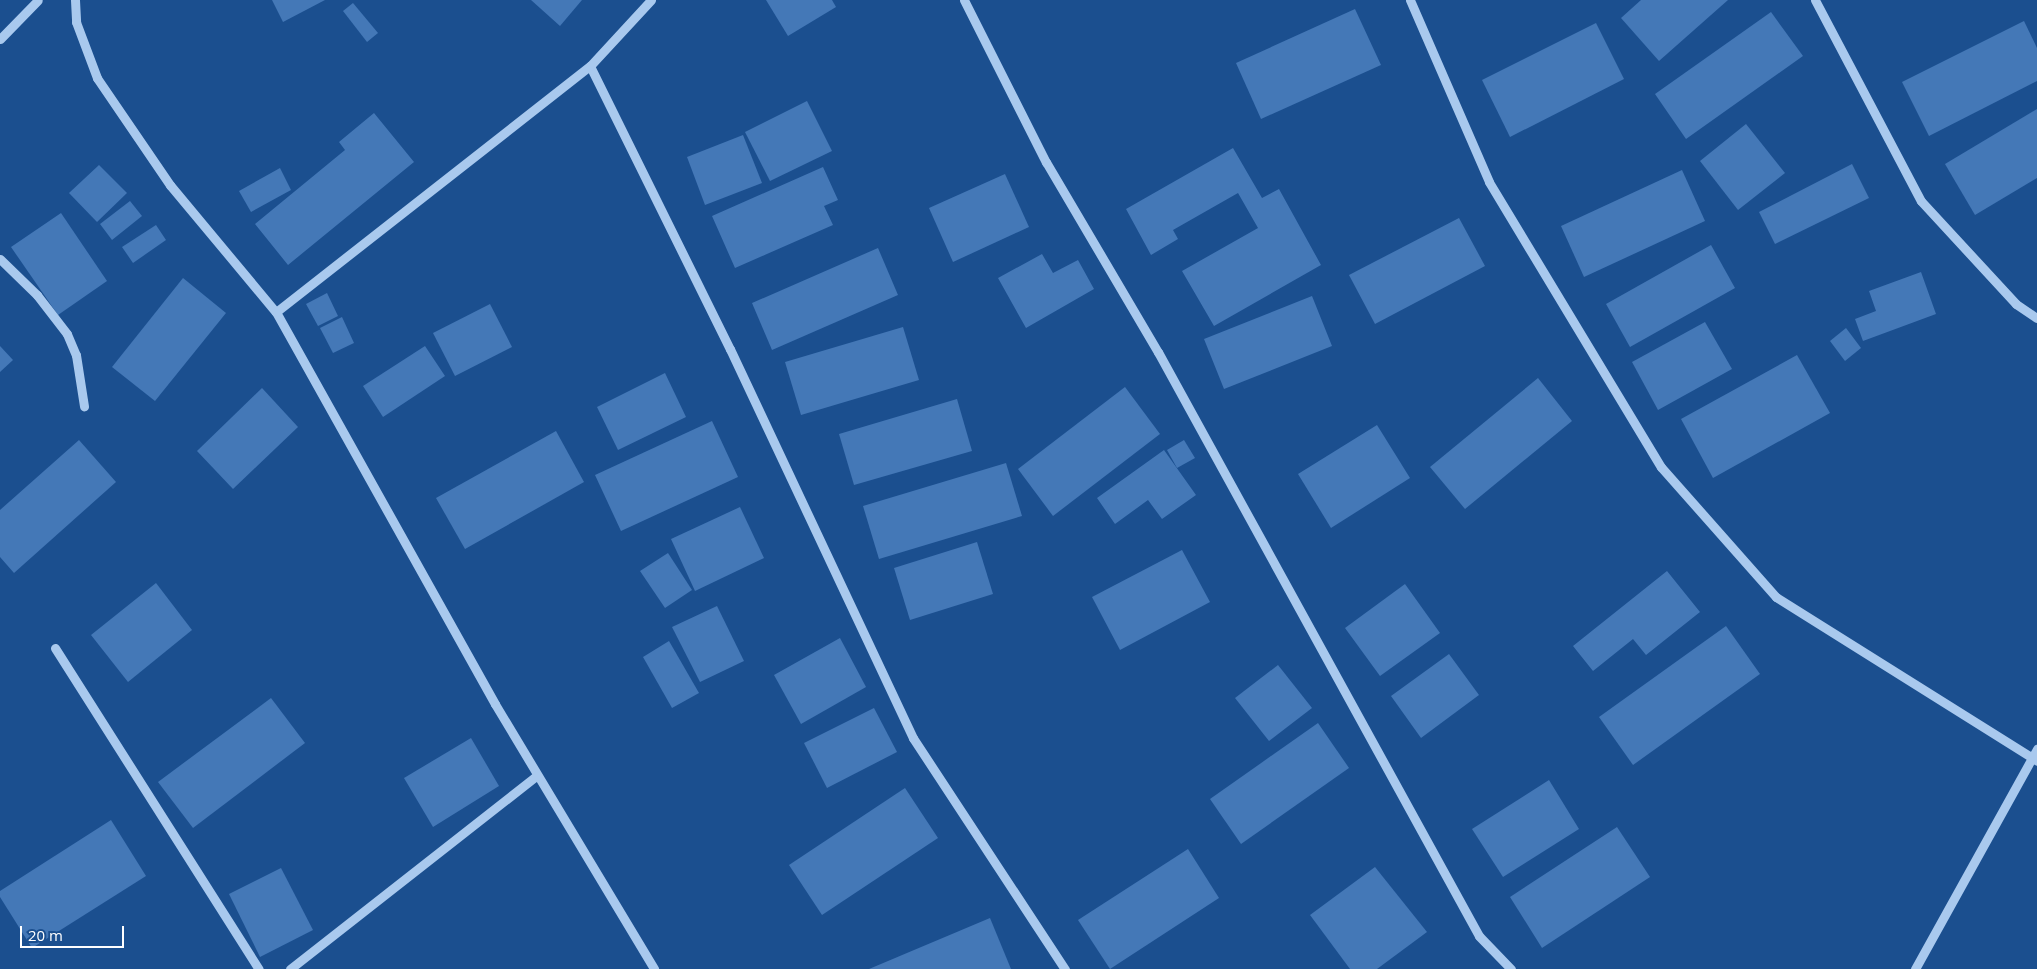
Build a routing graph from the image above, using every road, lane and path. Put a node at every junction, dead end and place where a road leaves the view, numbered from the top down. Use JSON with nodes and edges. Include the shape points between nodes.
{"nodes":[{"id":1,"x":38,"y":0,"type":"edge"},
{"id":2,"x":75,"y":0,"type":"edge"},
{"id":3,"x":651,"y":0,"type":"edge"},
{"id":4,"x":964,"y":0,"type":"edge"},
{"id":5,"x":1410,"y":0,"type":"edge"},
{"id":6,"x":1815,"y":0,"type":"edge"},
{"id":7,"x":0,"y":39,"type":"edge"},
{"id":8,"x":590,"y":66,"type":"junction"},
{"id":9,"x":0,"y":258,"type":"edge"},
{"id":10,"x":276,"y":312,"type":"junction"},
{"id":11,"x":2037,"y":318,"type":"edge"},
{"id":12,"x":84,"y":406,"type":"dead end"},
{"id":13,"x":55,"y":648,"type":"dead end"},
{"id":14,"x":2037,"y":749,"type":"edge"},
{"id":15,"x":2034,"y":760,"type":"edge"},
{"id":16,"x":536,"y":775,"type":"junction"},
{"id":17,"x":259,"y":969,"type":"edge"},
{"id":18,"x":290,"y":969,"type":"edge"},
{"id":19,"x":654,"y":969,"type":"edge"},
{"id":20,"x":1065,"y":969,"type":"edge"},
{"id":21,"x":1511,"y":969,"type":"edge"},
{"id":22,"x":1915,"y":969,"type":"edge"}],
"edges":[{"from":1,"to":7,"type":"street"},
{"from":2,"to":10,"type":"street","via":[[76,22],[97,78],[170,185]]},
{"from":3,"to":8,"type":"street"},
{"from":4,"to":21,"type":"street","via":[[1046,162],[1158,352],[1479,936]]},
{"from":5,"to":15,"type":"street","via":[[1489,182],[1661,467],[1776,597]]},
{"from":6,"to":11,"type":"street","via":[[1921,201],[2016,304]]},
{"from":8,"to":10,"type":"street"},
{"from":8,"to":20,"type":"street","via":[[730,349],[913,738]]},
{"from":9,"to":12,"type":"street","via":[[37,295],[67,334],[76,356]]},
{"from":10,"to":16,"type":"street"},
{"from":13,"to":17,"type":"street"},
{"from":14,"to":15,"type":"street"},
{"from":15,"to":22,"type":"street"},
{"from":16,"to":18,"type":"street"},
{"from":16,"to":19,"type":"street"}]}
